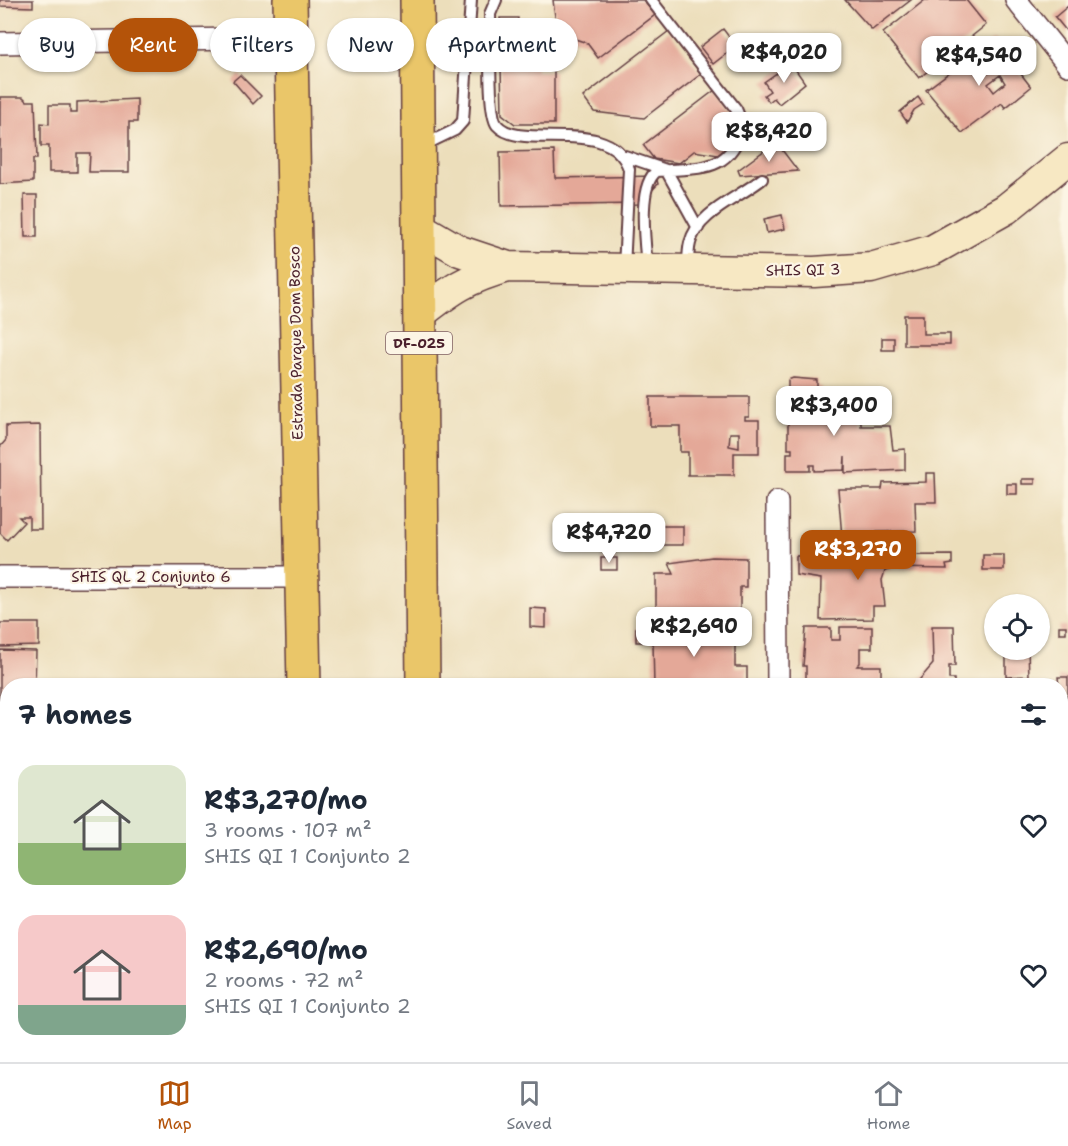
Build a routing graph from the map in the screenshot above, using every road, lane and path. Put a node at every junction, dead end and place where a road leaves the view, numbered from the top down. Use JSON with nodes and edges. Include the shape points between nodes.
{"nodes":[{"id":1,"x":290,"y":0,"type":"edge"},
{"id":2,"x":417,"y":0,"type":"edge"},
{"id":3,"x":471,"y":0,"type":"edge"},
{"id":4,"x":496,"y":0,"type":"edge"},
{"id":5,"x":651,"y":0,"type":"edge"},
{"id":6,"x":1016,"y":0,"type":"edge"},
{"id":7,"x":290,"y":18,"type":"edge"},
{"id":8,"x":210,"y":39,"type":"edge"},
{"id":9,"x":0,"y":43,"type":"edge"},
{"id":10,"x":1068,"y":65,"type":"edge"},
{"id":11,"x":291,"y":72,"type":"edge"},
{"id":12,"x":418,"y":148,"type":"junction"},
{"id":13,"x":625,"y":156,"type":"junction"},
{"id":14,"x":1068,"y":159,"type":"edge"},
{"id":15,"x":666,"y":170,"type":"junction"},
{"id":16,"x":762,"y":179,"type":"dead end"},
{"id":17,"x":418,"y":227,"type":"junction"},
{"id":18,"x":698,"y":228,"type":"junction"},
{"id":19,"x":508,"y":267,"type":"junction"},
{"id":20,"x":636,"y":269,"type":"junction"},
{"id":21,"x":687,"y":270,"type":"junction"},
{"id":22,"x":419,"y":315,"type":"junction"},
{"id":23,"x":777,"y":502,"type":"dead end"},
{"id":24,"x":0,"y":577,"type":"edge"},
{"id":25,"x":301,"y":577,"type":"junction"},
{"id":26,"x":303,"y":678,"type":"edge"},
{"id":27,"x":423,"y":678,"type":"edge"},
{"id":28,"x":778,"y":678,"type":"edge"}],
"edges":[{"from":1,"to":7,"type":"main road","name":"Estrada Parque Dom Bosco"},
{"from":2,"to":12,"type":"main road","number":"DF-025"},
{"from":3,"to":12,"type":"lane","via":[[463,121],[455,130]]},
{"from":4,"to":13,"type":"lane","via":[[490,14],[492,109],[496,124],[510,133],[602,141]]},
{"from":5,"to":15,"type":"lane","via":[[736,109],[743,126],[733,152],[723,160],[710,166]]},
{"from":6,"to":10,"type":"street"},
{"from":8,"to":9,"type":"street"},
{"from":11,"to":25,"type":"main road","name":"Estrada Parque Dom Bosco"},
{"from":12,"to":17,"type":"main road","number":"DF-025"},
{"from":13,"to":15,"type":"lane"},
{"from":13,"to":20,"type":"lane"},
{"from":14,"to":21,"type":"street","name":"SHIS QI 3","via":[[1006,209],[933,250],[871,268],[814,272]]},
{"from":15,"to":18,"type":"lane"},
{"from":15,"to":20,"type":"lane","via":[[651,175],[645,192]]},
{"from":16,"to":18,"type":"lane"},
{"from":17,"to":19,"type":"street","name":"SHIS QI 3","via":[[460,251]]},
{"from":17,"to":22,"type":"main road","number":"DF-025"},
{"from":18,"to":21,"type":"lane","via":[[690,242]]},
{"from":19,"to":20,"type":"street","name":"SHIS QI 3"},
{"from":19,"to":22,"type":"street","name":"SHIS QI 3","via":[[473,277]]},
{"from":20,"to":21,"type":"street","name":"SHIS QI 3"},
{"from":22,"to":27,"type":"main road","number":"DF-025"},
{"from":23,"to":28,"type":"street"},
{"from":24,"to":25,"type":"street","name":"SHIS QL 2 Conjunto 6"},
{"from":25,"to":26,"type":"main road","name":"Estrada Parque Dom Bosco"}]}
